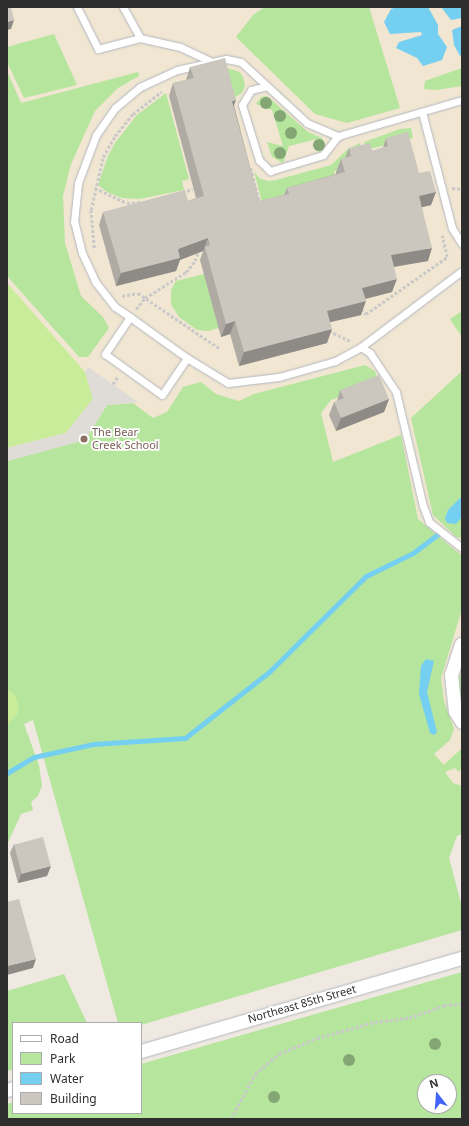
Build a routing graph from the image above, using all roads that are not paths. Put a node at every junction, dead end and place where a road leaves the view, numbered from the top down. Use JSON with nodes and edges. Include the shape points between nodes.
{"nodes":[{"id":1,"x":77,"y":7,"type":"edge"},
{"id":2,"x":123,"y":7,"type":"edge"},
{"id":3,"x":140,"y":38,"type":"junction"},
{"id":4,"x":210,"y":61,"type":"junction"},
{"id":5,"x":267,"y":86,"type":"junction"},
{"id":6,"x":462,"y":100,"type":"edge"},
{"id":7,"x":422,"y":112,"type":"junction"},
{"id":8,"x":338,"y":136,"type":"junction"},
{"id":9,"x":462,"y":244,"type":"edge"},
{"id":10,"x":462,"y":271,"type":"edge"},
{"id":11,"x":130,"y":318,"type":"junction"},
{"id":12,"x":361,"y":347,"type":"junction"},
{"id":13,"x":187,"y":358,"type":"junction"},
{"id":14,"x":462,"y":548,"type":"edge"},
{"id":15,"x":461,"y":642,"type":"edge"},
{"id":16,"x":462,"y":722,"type":"edge"},
{"id":17,"x":462,"y":958,"type":"edge"},
{"id":18,"x":142,"y":1051,"type":"edge"}],
"edges":[{"from":1,"to":3,"type":"lane","via":[[98,49]]},
{"from":2,"to":3,"type":"lane"},
{"from":3,"to":4,"type":"lane","via":[[180,47]]},
{"from":4,"to":5,"type":"lane","via":[[220,59],[241,62]]},
{"from":4,"to":11,"type":"lane","via":[[177,70],[140,87],[115,108],[96,135],[78,183],[74,222],[82,253],[96,283],[115,307]]},
{"from":5,"to":8,"type":"lane","via":[[307,123]]},
{"from":5,"to":8,"type":"lane","via":[[251,90],[242,105],[258,160],[270,171],[323,155]]},
{"from":6,"to":7,"type":"lane"},
{"from":7,"to":8,"type":"lane"},
{"from":7,"to":9,"type":"lane","via":[[452,228]]},
{"from":10,"to":12,"type":"lane"},
{"from":11,"to":13,"type":"lane"},
{"from":11,"to":13,"type":"lane","via":[[105,354],[162,395]]},
{"from":12,"to":13,"type":"lane","via":[[335,361],[279,377],[228,383]]},
{"from":12,"to":14,"type":"lane","via":[[370,353],[396,392],[429,522]]},
{"from":15,"to":16,"type":"street","via":[[451,674],[451,689],[455,711]]},
{"from":17,"to":18,"type":"street","name":"Northeast 85th Street"}]}
